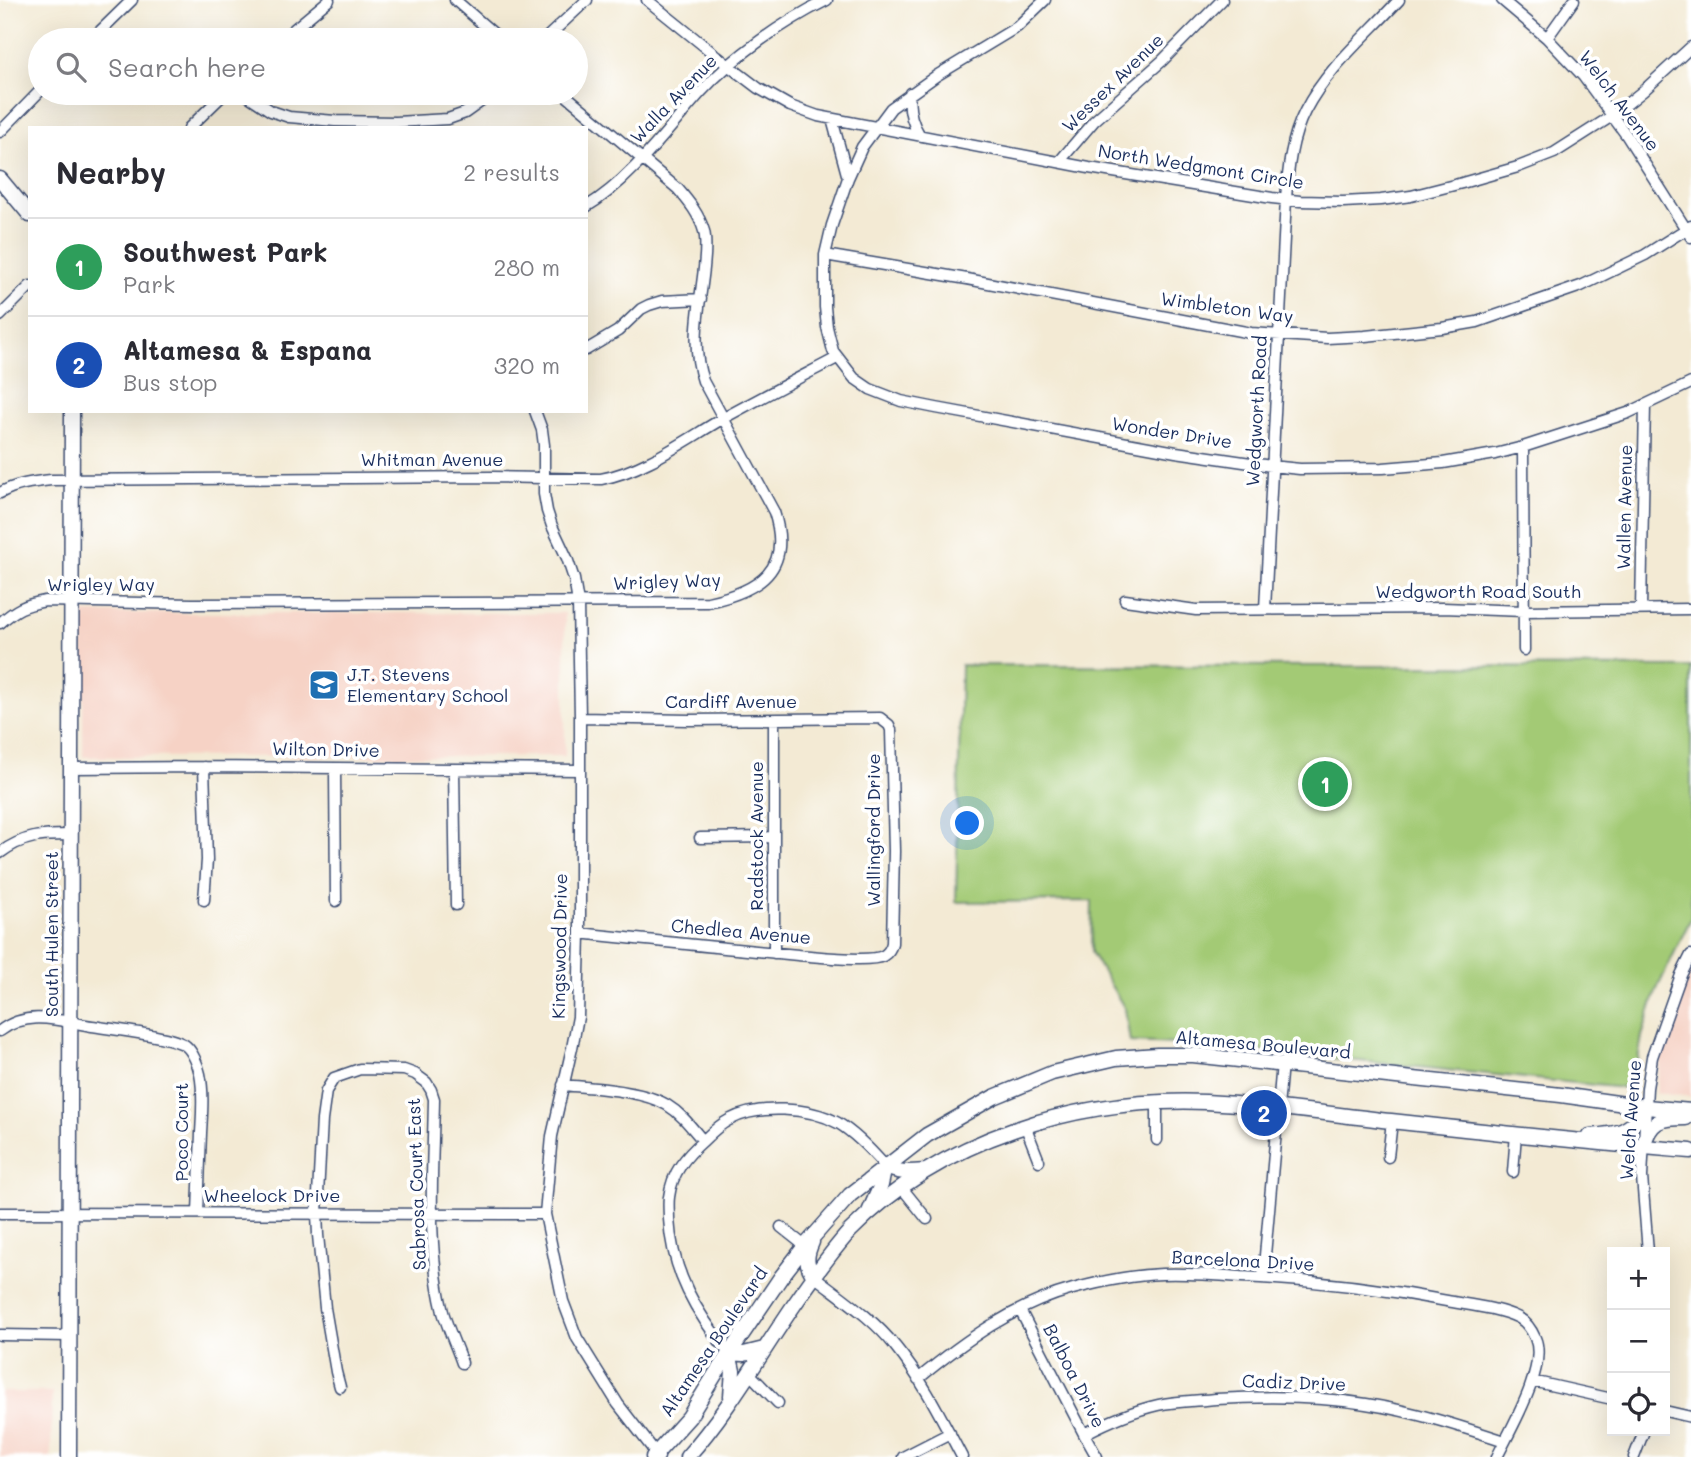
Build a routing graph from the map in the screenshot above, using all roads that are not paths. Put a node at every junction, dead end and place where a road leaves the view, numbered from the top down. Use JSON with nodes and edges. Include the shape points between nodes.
{"nodes":[{"id":1,"x":132,"y":0,"type":"edge"},
{"id":2,"x":329,"y":0,"type":"edge"},
{"id":3,"x":455,"y":0,"type":"edge"},
{"id":4,"x":587,"y":0,"type":"edge"},
{"id":5,"x":647,"y":0,"type":"edge"},
{"id":6,"x":827,"y":0,"type":"edge"},
{"id":7,"x":1045,"y":0,"type":"edge"},
{"id":8,"x":1222,"y":0,"type":"edge"},
{"id":9,"x":1399,"y":0,"type":"edge"},
{"id":10,"x":1502,"y":0,"type":"edge"},
{"id":11,"x":1574,"y":0,"type":"edge"},
{"id":12,"x":103,"y":28,"type":"edge"},
{"id":13,"x":295,"y":28,"type":"edge"},
{"id":14,"x":486,"y":28,"type":"edge"},
{"id":15,"x":557,"y":28,"type":"edge"},
{"id":16,"x":1547,"y":38,"type":"junction"},
{"id":17,"x":1691,"y":47,"type":"edge"},
{"id":18,"x":729,"y":66,"type":"junction"},
{"id":19,"x":909,"y":93,"type":"junction"},
{"id":20,"x":28,"y":103,"type":"edge"},
{"id":21,"x":213,"y":105,"type":"edge"},
{"id":22,"x":262,"y":105,"type":"edge"},
{"id":23,"x":477,"y":105,"type":"edge"},
{"id":24,"x":578,"y":105,"type":"edge"},
{"id":25,"x":1612,"y":116,"type":"junction"},
{"id":26,"x":832,"y":118,"type":"junction"},
{"id":27,"x":191,"y":126,"type":"edge"},
{"id":28,"x":876,"y":126,"type":"junction"},
{"id":29,"x":0,"y":132,"type":"edge"},
{"id":30,"x":919,"y":134,"type":"junction"},
{"id":31,"x":642,"y":158,"type":"junction"},
{"id":32,"x":1059,"y":162,"type":"junction"},
{"id":33,"x":848,"y":178,"type":"junction"},
{"id":34,"x":0,"y":179,"type":"edge"},
{"id":35,"x":1286,"y":200,"type":"junction"},
{"id":36,"x":588,"y":206,"type":"edge"},
{"id":37,"x":28,"y":213,"type":"edge"},
{"id":38,"x":1690,"y":231,"type":"edge"},
{"id":39,"x":825,"y":255,"type":"junction"},
{"id":40,"x":28,"y":288,"type":"edge"},
{"id":41,"x":701,"y":299,"type":"junction"},
{"id":42,"x":0,"y":316,"type":"edge"},
{"id":43,"x":1279,"y":334,"type":"junction"},
{"id":44,"x":588,"y":349,"type":"edge"},
{"id":45,"x":837,"y":358,"type":"junction"},
{"id":46,"x":1691,"y":383,"type":"edge"},
{"id":47,"x":1645,"y":405,"type":"junction"},
{"id":48,"x":72,"y":413,"type":"edge"},
{"id":49,"x":535,"y":413,"type":"edge"},
{"id":50,"x":723,"y":419,"type":"junction"},
{"id":51,"x":1524,"y":447,"type":"junction"},
{"id":52,"x":1271,"y":466,"type":"junction"},
{"id":53,"x":544,"y":478,"type":"junction"},
{"id":54,"x":72,"y":480,"type":"junction"},
{"id":55,"x":0,"y":493,"type":"edge"},
{"id":56,"x":1125,"y":600,"type":"dead end"},
{"id":57,"x":71,"y":601,"type":"junction"},
{"id":58,"x":578,"y":603,"type":"junction"},
{"id":59,"x":1265,"y":609,"type":"junction"},
{"id":60,"x":1641,"y":609,"type":"junction"},
{"id":61,"x":1691,"y":609,"type":"edge"},
{"id":62,"x":1524,"y":611,"type":"junction"},
{"id":63,"x":0,"y":623,"type":"edge"},
{"id":64,"x":1524,"y":650,"type":"dead end"},
{"id":65,"x":580,"y":718,"type":"junction"},
{"id":66,"x":774,"y":720,"type":"junction"},
{"id":67,"x":882,"y":720,"type":"joint"},
{"id":68,"x":204,"y":767,"type":"junction"},
{"id":69,"x":71,"y":768,"type":"junction"},
{"id":70,"x":335,"y":768,"type":"junction"},
{"id":71,"x":454,"y":769,"type":"junction"},
{"id":72,"x":580,"y":770,"type":"junction"},
{"id":73,"x":71,"y":835,"type":"junction"},
{"id":74,"x":774,"y":837,"type":"junction"},
{"id":75,"x":700,"y":838,"type":"dead end"},
{"id":76,"x":0,"y":853,"type":"edge"},
{"id":77,"x":204,"y":900,"type":"dead end"},
{"id":78,"x":335,"y":901,"type":"dead end"},
{"id":79,"x":456,"y":905,"type":"dead end"},
{"id":80,"x":580,"y":933,"type":"junction"},
{"id":81,"x":892,"y":943,"type":"joint"},
{"id":82,"x":774,"y":953,"type":"junction"},
{"id":83,"x":1691,"y":955,"type":"edge"},
{"id":84,"x":71,"y":1022,"type":"junction"},
{"id":85,"x":0,"y":1031,"type":"edge"},
{"id":86,"x":1282,"y":1063,"type":"junction"},
{"id":87,"x":563,"y":1085,"type":"junction"},
{"id":88,"x":1157,"y":1102,"type":"junction"},
{"id":89,"x":1646,"y":1107,"type":"junction"},
{"id":90,"x":1276,"y":1108,"type":"junction"},
{"id":91,"x":1691,"y":1111,"type":"edge"},
{"id":92,"x":1691,"y":1117,"type":"edge"},
{"id":93,"x":1392,"y":1121,"type":"junction"},
{"id":94,"x":1025,"y":1125,"type":"junction"},
{"id":95,"x":1516,"y":1134,"type":"junction"},
{"id":96,"x":1554,"y":1139,"type":"junction"},
{"id":97,"x":1157,"y":1140,"type":"dead end"},
{"id":98,"x":703,"y":1141,"type":"junction"},
{"id":99,"x":1643,"y":1147,"type":"junction"},
{"id":100,"x":1691,"y":1152,"type":"edge"},
{"id":101,"x":1388,"y":1157,"type":"dead end"},
{"id":102,"x":1039,"y":1161,"type":"dead end"},
{"id":103,"x":885,"y":1166,"type":"junction"},
{"id":104,"x":928,"y":1171,"type":"junction"},
{"id":105,"x":1513,"y":1172,"type":"dead end"},
{"id":106,"x":902,"y":1188,"type":"junction"},
{"id":107,"x":0,"y":1213,"type":"edge"},
{"id":108,"x":198,"y":1213,"type":"junction"},
{"id":109,"x":317,"y":1213,"type":"junction"},
{"id":110,"x":432,"y":1213,"type":"junction"},
{"id":111,"x":69,"y":1214,"type":"junction"},
{"id":112,"x":545,"y":1214,"type":"junction"},
{"id":113,"x":867,"y":1216,"type":"junction"},
{"id":114,"x":927,"y":1219,"type":"dead end"},
{"id":115,"x":781,"y":1227,"type":"dead end"},
{"id":116,"x":817,"y":1232,"type":"junction"},
{"id":117,"x":805,"y":1246,"type":"junction"},
{"id":118,"x":1648,"y":1247,"type":"edge"},
{"id":119,"x":814,"y":1276,"type":"junction"},
{"id":120,"x":781,"y":1277,"type":"junction"},
{"id":121,"x":1263,"y":1278,"type":"junction"},
{"id":122,"x":1020,"y":1310,"type":"junction"},
{"id":123,"x":0,"y":1335,"type":"edge"},
{"id":124,"x":70,"y":1336,"type":"junction"},
{"id":125,"x":764,"y":1349,"type":"junction"},
{"id":126,"x":729,"y":1353,"type":"junction"},
{"id":127,"x":462,"y":1363,"type":"dead end"},
{"id":128,"x":749,"y":1373,"type":"junction"},
{"id":129,"x":918,"y":1379,"type":"junction"},
{"id":130,"x":1532,"y":1381,"type":"junction"},
{"id":131,"x":340,"y":1387,"type":"dead end"},
{"id":132,"x":1607,"y":1398,"type":"edge"},
{"id":133,"x":731,"y":1400,"type":"junction"},
{"id":134,"x":778,"y":1403,"type":"dead end"},
{"id":135,"x":1670,"y":1412,"type":"edge"},
{"id":136,"x":1691,"y":1417,"type":"edge"},
{"id":137,"x":950,"y":1433,"type":"junction"},
{"id":138,"x":1084,"y":1434,"type":"junction"},
{"id":139,"x":1642,"y":1436,"type":"edge"},
{"id":140,"x":1505,"y":1441,"type":"junction"},
{"id":141,"x":656,"y":1456,"type":"edge"},
{"id":142,"x":69,"y":1457,"type":"edge"},
{"id":143,"x":687,"y":1457,"type":"edge"},
{"id":144,"x":903,"y":1457,"type":"edge"},
{"id":145,"x":962,"y":1457,"type":"edge"},
{"id":146,"x":1097,"y":1457,"type":"edge"},
{"id":147,"x":1497,"y":1457,"type":"edge"},
{"id":148,"x":1634,"y":1457,"type":"edge"}],
"edges":[{"from":1,"to":12,"type":"street"},
{"from":2,"to":13,"type":"street"},
{"from":3,"to":14,"type":"street"},
{"from":4,"to":15,"type":"street"},
{"from":5,"to":18,"type":"street","name":"North Wedgmont Circle"},
{"from":6,"to":18,"type":"street","name":"Walla Avenue","via":[[779,27]]},
{"from":7,"to":19,"type":"street","via":[[1017,27]]},
{"from":8,"to":32,"type":"street","name":"Wessex Avenue","via":[[1094,121]]},
{"from":9,"to":35,"type":"street","name":"Wedgworth Road","via":[[1343,58],[1304,112],[1289,161]]},
{"from":10,"to":16,"type":"street","name":"Welch Avenue"},
{"from":11,"to":16,"type":"street"},
{"from":16,"to":25,"type":"street","name":"Welch Avenue"},
{"from":17,"to":25,"type":"street","name":"North Wedgmont Circle"},
{"from":18,"to":26,"type":"street","name":"North Wedgmont Circle","via":[[790,106]]},
{"from":18,"to":31,"type":"street","name":"Walla Avenue"},
{"from":19,"to":28,"type":"street"},
{"from":19,"to":30,"type":"street","via":[[911,116]]},
{"from":20,"to":29,"type":"street"},
{"from":21,"to":27,"type":"street"},
{"from":22,"to":23,"type":"street","via":[[289,117],[396,122],[448,119]]},
{"from":24,"to":31,"type":"street","name":"Wrigley Way"},
{"from":25,"to":35,"type":"street","name":"North Wedgmont Circle","via":[[1554,153],[1462,183],[1381,200]]},
{"from":25,"to":38,"type":"street","name":"Welch Avenue"},
{"from":26,"to":28,"type":"street","name":"North Wedgmont Circle"},
{"from":26,"to":33,"type":"street"},
{"from":28,"to":30,"type":"street","name":"North Wedgmont Circle"},
{"from":28,"to":33,"type":"street","name":"Wonder Drive"},
{"from":30,"to":32,"type":"street","name":"North Wedgmont Circle"},
{"from":31,"to":36,"type":"street","name":"Walla Avenue"},
{"from":31,"to":41,"type":"street","name":"Wrigley Way","via":[[678,189],[700,219],[706,249]]},
{"from":32,"to":35,"type":"street","name":"North Wedgmont Circle"},
{"from":33,"to":39,"type":"street","name":"Wonder Drive"},
{"from":34,"to":37,"type":"main road"},
{"from":35,"to":43,"type":"street","name":"Wedgworth Road"},
{"from":38,"to":43,"type":"street","name":"Wimbleton Way","via":[[1581,286],[1477,322],[1365,336]]},
{"from":39,"to":43,"type":"street","name":"Wimbleton Way","via":[[1251,333]]},
{"from":39,"to":45,"type":"street","name":"Wonder Drive","via":[[827,327]]},
{"from":40,"to":42,"type":"street"},
{"from":41,"to":44,"type":"street","via":[[649,305]]},
{"from":41,"to":50,"type":"street","name":"Wrigley Way","via":[[698,367]]},
{"from":43,"to":52,"type":"street","name":"Wedgworth Road"},
{"from":45,"to":50,"type":"street","name":"Whitman Avenue"},
{"from":45,"to":52,"type":"street","name":"Wonder Drive","via":[[854,379],[901,401],[1176,453]]},
{"from":46,"to":47,"type":"street","name":"Wonder Drive"},
{"from":47,"to":51,"type":"street","name":"Wonder Drive"},
{"from":47,"to":60,"type":"street","name":"Wallen Avenue"},
{"from":48,"to":54,"type":"main road","name":"South Hulen Street"},
{"from":49,"to":53,"type":"street","name":"Kingswood Drive","via":[[542,430]]},
{"from":50,"to":53,"type":"street","name":"Whitman Avenue","via":[[616,476]]},
{"from":50,"to":58,"type":"street","name":"Wrigley Way","via":[[779,527],[775,562],[767,575],[744,592],[708,602]]},
{"from":51,"to":52,"type":"street","name":"Wonder Drive","via":[[1443,463],[1383,468]]},
{"from":51,"to":62,"type":"street"},
{"from":52,"to":59,"type":"street","name":"Wedgworth Road"},
{"from":53,"to":54,"type":"street","name":"Whitman Avenue"},
{"from":53,"to":58,"type":"street","name":"Kingswood Drive","via":[[547,511],[567,558]]},
{"from":54,"to":55,"type":"street","name":"Whitman Avenue","via":[[27,483]]},
{"from":54,"to":57,"type":"main road","name":"South Hulen Street"},
{"from":56,"to":59,"type":"street","name":"Wedgworth Road South","via":[[1196,610]]},
{"from":57,"to":58,"type":"street","name":"Wrigley Way"},
{"from":57,"to":63,"type":"street","name":"Wrigley Way","via":[[26,605]]},
{"from":57,"to":69,"type":"main road","name":"South Hulen Street"},
{"from":58,"to":65,"type":"street","name":"Kingswood Drive"},
{"from":59,"to":62,"type":"street","name":"Wedgworth Road South"},
{"from":60,"to":61,"type":"street","name":"Wedgworth Road South"},
{"from":60,"to":62,"type":"street","name":"Wedgworth Road South"},
{"from":62,"to":64,"type":"street"},
{"from":65,"to":66,"type":"street","name":"Cardiff Avenue"},
{"from":65,"to":72,"type":"street","name":"Kingswood Drive"},
{"from":66,"to":67,"type":"street","name":"Cardiff Avenue"},
{"from":66,"to":74,"type":"street","name":"Radstock Avenue"},
{"from":67,"to":81,"type":"street","name":"Wallingford Drive","via":[[891,730]]},
{"from":68,"to":69,"type":"street","name":"Wilton Drive"},
{"from":68,"to":70,"type":"street","name":"Wilton Drive"},
{"from":68,"to":77,"type":"street"},
{"from":69,"to":73,"type":"main road","name":"South Hulen Street"},
{"from":70,"to":71,"type":"street","name":"Wilton Drive"},
{"from":70,"to":78,"type":"street"},
{"from":71,"to":72,"type":"street","name":"Wilton Drive"},
{"from":71,"to":79,"type":"street"},
{"from":72,"to":80,"type":"street","name":"Kingswood Drive"},
{"from":73,"to":76,"type":"street","via":[[40,835]]},
{"from":73,"to":84,"type":"main road","name":"South Hulen Street"},
{"from":74,"to":75,"type":"street"},
{"from":74,"to":82,"type":"street","name":"Radstock Avenue"},
{"from":80,"to":82,"type":"street","name":"Chedlea Avenue"},
{"from":80,"to":87,"type":"street","name":"Kingswood Drive","via":[[578,1017]]},
{"from":81,"to":82,"type":"street","name":"Chedlea Avenue","via":[[877,957]]},
{"from":83,"to":89,"type":"street","name":"Welch Avenue","via":[[1652,1057]]},
{"from":84,"to":85,"type":"street","name":"Poco Court","via":[[34,1018]]},
{"from":84,"to":108,"type":"street","name":"Poco Court","via":[[178,1042],[191,1053],[200,1074],[202,1099]]},
{"from":84,"to":111,"type":"main road","name":"South Hulen Street"},
{"from":86,"to":89,"type":"main road","name":"Altamesa Boulevard"},
{"from":86,"to":90,"type":"street"},
{"from":86,"to":103,"type":"main road","name":"Altamesa Boulevard","via":[[1157,1055],[1064,1069],[971,1109]]},
{"from":87,"to":98,"type":"street","via":[[666,1104]]},
{"from":87,"to":112,"type":"street","name":"Kingswood Drive","via":[[552,1136]]},
{"from":88,"to":90,"type":"main road"},
{"from":88,"to":94,"type":"main road","via":[[1073,1113]]},
{"from":88,"to":97,"type":"street"},
{"from":89,"to":91,"type":"main road","name":"Altamesa Boulevard"},
{"from":89,"to":96,"type":"main road","via":[[1625,1130],[1607,1136]]},
{"from":89,"to":99,"type":"street","name":"Welch Avenue"},
{"from":90,"to":93,"type":"main road"},
{"from":90,"to":121,"type":"street"},
{"from":92,"to":99,"type":"main road","via":[[1652,1125]]},
{"from":93,"to":95,"type":"main road"},
{"from":93,"to":101,"type":"street"},
{"from":94,"to":102,"type":"street"},
{"from":94,"to":104,"type":"main road","via":[[975,1144]]},
{"from":95,"to":96,"type":"main road"},
{"from":95,"to":105,"type":"street"},
{"from":96,"to":99,"type":"main road"},
{"from":98,"to":103,"type":"street","via":[[744,1113],[795,1111],[838,1124]]},
{"from":98,"to":126,"type":"street","via":[[675,1173],[669,1197],[670,1234],[685,1286]]},
{"from":99,"to":100,"type":"main road"},
{"from":99,"to":118,"type":"street","name":"Welch Avenue"},
{"from":103,"to":104,"type":"main road","via":[[909,1173]]},
{"from":103,"to":113,"type":"main road"},
{"from":103,"to":116,"type":"main road","name":"Altamesa Boulevard","via":[[850,1195]]},
{"from":104,"to":106,"type":"main road"},
{"from":106,"to":113,"type":"main road"},
{"from":106,"to":114,"type":"street"},
{"from":107,"to":111,"type":"street","name":"Wheelock Drive"},
{"from":108,"to":109,"type":"street","name":"Wheelock Drive"},
{"from":108,"to":111,"type":"street","name":"Wheelock Drive"},
{"from":109,"to":110,"type":"street","name":"Wheelock Drive"},
{"from":109,"to":110,"type":"street","name":"Sabrosa Court East","via":[[326,1091],[341,1075],[360,1069],[391,1069],[415,1074],[431,1090]]},
{"from":109,"to":131,"type":"street","via":[[325,1308]]},
{"from":110,"to":112,"type":"street","name":"Wheelock Drive"},
{"from":110,"to":127,"type":"street","name":"Sabrosa Court East","via":[[443,1311]]},
{"from":111,"to":124,"type":"main road","name":"South Hulen Street"},
{"from":112,"to":141,"type":"street","name":"Kingswood Drive","via":[[563,1300],[577,1338]]},
{"from":113,"to":119,"type":"main road"},
{"from":115,"to":117,"type":"street"},
{"from":116,"to":117,"type":"main road","name":"Altamesa Boulevard"},
{"from":116,"to":119,"type":"main road","via":[[807,1261]]},
{"from":117,"to":120,"type":"main road","name":"Altamesa Boulevard"},
{"from":119,"to":120,"type":"main road","via":[[801,1272]]},
{"from":119,"to":125,"type":"main road"},
{"from":119,"to":129,"type":"street","via":[[871,1321]]},
{"from":120,"to":126,"type":"main road","name":"Altamesa Boulevard"},
{"from":121,"to":122,"type":"street","name":"Barcelona Drive","via":[[1158,1274],[1069,1290]]},
{"from":121,"to":130,"type":"street","name":"Barcelona Drive","via":[[1428,1297],[1520,1319],[1537,1344]]},
{"from":122,"to":129,"type":"street","name":"Barcelona Drive","via":[[955,1348]]},
{"from":122,"to":138,"type":"street","name":"Balboa Drive"},
{"from":123,"to":124,"type":"street"},
{"from":124,"to":142,"type":"main road","name":"South Hulen Street"},
{"from":125,"to":126,"type":"main road"},
{"from":125,"to":128,"type":"main road"},
{"from":126,"to":133,"type":"main road"},
{"from":126,"to":141,"type":"main road","name":"Altamesa Boulevard","via":[[689,1417]]},
{"from":128,"to":133,"type":"main road"},
{"from":128,"to":134,"type":"street"},
{"from":129,"to":137,"type":"street"},
{"from":130,"to":132,"type":"street"},
{"from":130,"to":140,"type":"street"},
{"from":133,"to":143,"type":"main road"},
{"from":135,"to":136,"type":"street"},
{"from":137,"to":144,"type":"street"},
{"from":137,"to":145,"type":"street"},
{"from":138,"to":140,"type":"street","name":"Cadiz Drive","via":[[1158,1405],[1280,1397],[1366,1404],[1425,1416]]},
{"from":138,"to":146,"type":"street","name":"Balboa Drive"},
{"from":139,"to":148,"type":"street"},
{"from":140,"to":147,"type":"street"}]}
